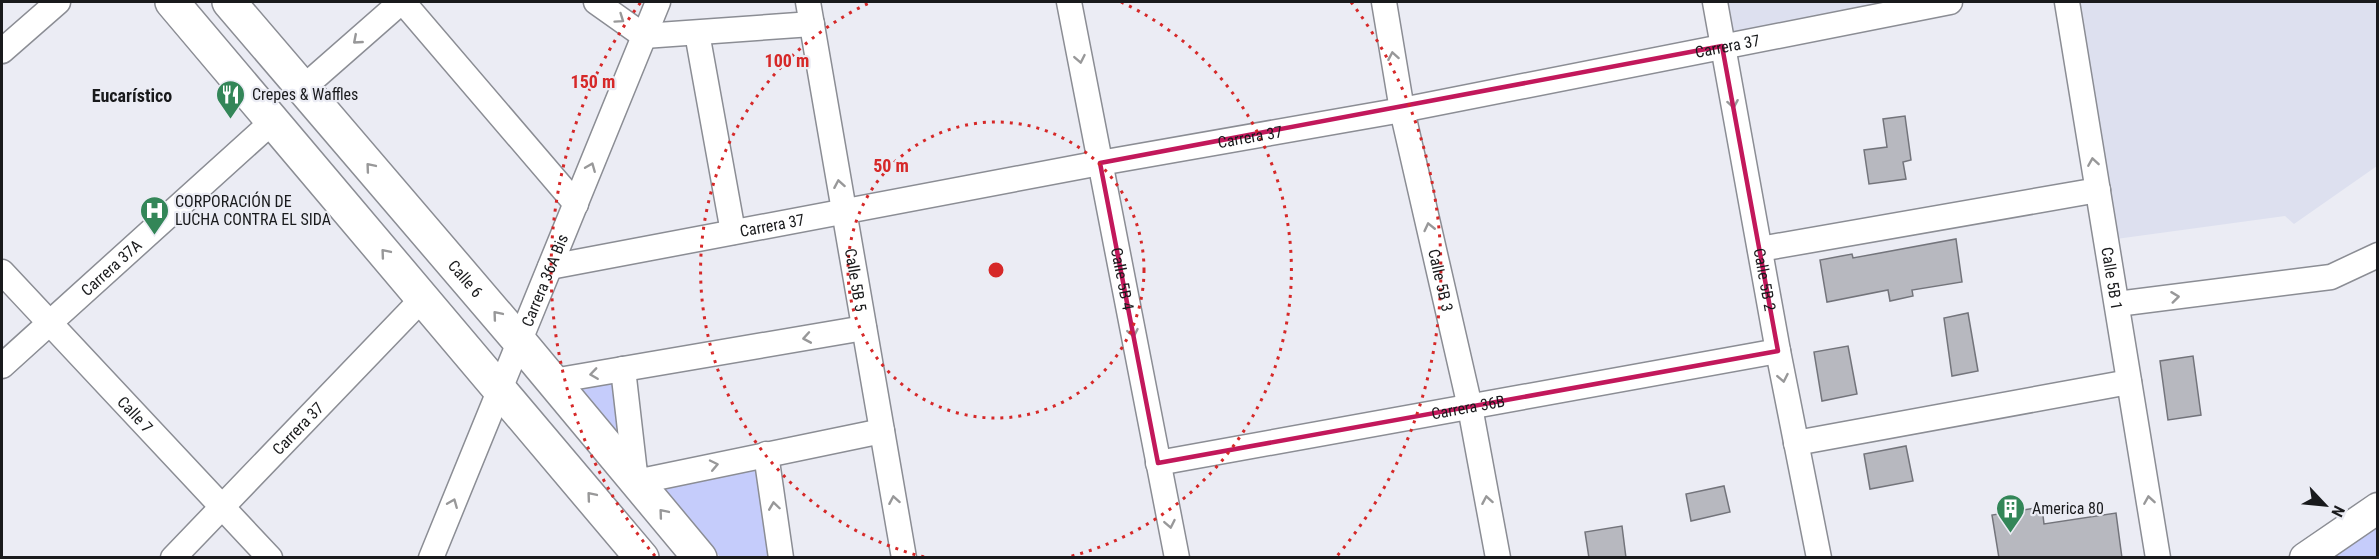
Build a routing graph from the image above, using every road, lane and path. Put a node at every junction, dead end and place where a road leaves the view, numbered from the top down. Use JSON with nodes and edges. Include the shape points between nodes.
{"nodes":[{"id":1,"x":58,"y":2,"type":"edge"},
{"id":2,"x":229,"y":2,"type":"edge"},
{"id":3,"x":402,"y":2,"type":"edge"},
{"id":4,"x":596,"y":2,"type":"edge"},
{"id":5,"x":658,"y":2,"type":"edge"},
{"id":6,"x":1069,"y":2,"type":"edge"},
{"id":7,"x":1384,"y":2,"type":"edge"},
{"id":8,"x":1714,"y":2,"type":"edge"},
{"id":9,"x":1950,"y":2,"type":"edge"},
{"id":10,"x":2067,"y":2,"type":"edge"},
{"id":11,"x":182,"y":12,"type":"edge"},
{"id":12,"x":810,"y":13,"type":"edge"},
{"id":13,"x":697,"y":33,"type":"junction"},
{"id":14,"x":644,"y":36,"type":"junction"},
{"id":15,"x":264,"y":42,"type":"junction"},
{"id":16,"x":1722,"y":46,"type":"junction"},
{"id":17,"x":2,"y":51,"type":"edge"},
{"id":18,"x":303,"y":88,"type":"junction"},
{"id":19,"x":1402,"y":110,"type":"junction"},
{"id":20,"x":273,"y":121,"type":"junction"},
{"id":21,"x":1100,"y":163,"type":"junction"},
{"id":22,"x":2098,"y":190,"type":"junction"},
{"id":23,"x":576,"y":204,"type":"junction"},
{"id":24,"x":844,"y":211,"type":"junction"},
{"id":25,"x":733,"y":232,"type":"junction"},
{"id":26,"x":1760,"y":249,"type":"junction"},
{"id":27,"x":2378,"y":255,"type":"edge"},
{"id":28,"x":550,"y":267,"type":"junction"},
{"id":29,"x":2,"y":272,"type":"edge"},
{"id":30,"x":423,"y":298,"type":"junction"},
{"id":31,"x":2117,"y":304,"type":"junction"},
{"id":32,"x":49,"y":323,"type":"junction"},
{"id":33,"x":864,"y":328,"type":"junction"},
{"id":34,"x":520,"y":342,"type":"junction"},
{"id":35,"x":1778,"y":351,"type":"junction"},
{"id":36,"x":2,"y":366,"type":"edge"},
{"id":37,"x":623,"y":369,"type":"junction"},
{"id":38,"x":553,"y":381,"type":"junction"},
{"id":39,"x":2129,"y":382,"type":"junction"},
{"id":40,"x":501,"y":389,"type":"junction"},
{"id":41,"x":1470,"y":407,"type":"junction"},
{"id":42,"x":882,"y":431,"type":"junction"},
{"id":43,"x":1796,"y":443,"type":"junction"},
{"id":44,"x":766,"y":454,"type":"junction"},
{"id":45,"x":1158,"y":463,"type":"junction"},
{"id":46,"x":636,"y":482,"type":"junction"},
{"id":47,"x":222,"y":506,"type":"junction"},
{"id":48,"x":2378,"y":508,"type":"edge"},
{"id":49,"x":172,"y":558,"type":"edge"},
{"id":50,"x":270,"y":558,"type":"edge"},
{"id":51,"x":431,"y":558,"type":"edge"},
{"id":52,"x":642,"y":558,"type":"edge"},
{"id":53,"x":700,"y":558,"type":"edge"},
{"id":54,"x":781,"y":558,"type":"edge"},
{"id":55,"x":904,"y":558,"type":"edge"},
{"id":56,"x":1176,"y":558,"type":"edge"},
{"id":57,"x":1498,"y":558,"type":"edge"},
{"id":58,"x":1819,"y":558,"type":"edge"},
{"id":59,"x":2158,"y":558,"type":"edge"},
{"id":60,"x":2305,"y":558,"type":"edge"}],
"edges":[{"from":1,"to":17,"type":"street"},
{"from":2,"to":15,"type":"main road","name":"Calle 6"},
{"from":3,"to":18,"type":"street","one_way":true},
{"from":3,"to":23,"type":"street"},
{"from":4,"to":14,"type":"street","one_way":true},
{"from":5,"to":14,"type":"street","name":"Carrera 36A Bis"},
{"from":6,"to":21,"type":"street","name":"Calle 5B 4","one_way":true},
{"from":19,"to":7,"type":"street","name":"Calle 5B 3","one_way":true},
{"from":8,"to":16,"type":"street","name":"Calle 5B 2"},
{"from":9,"to":16,"type":"street","name":"Carrera 37"},
{"from":22,"to":10,"type":"street","name":"Calle 5B 1","one_way":true},
{"from":11,"to":15,"type":"main road"},
{"from":11,"to":20,"type":"main road"},
{"from":12,"to":13,"type":"street"},
{"from":24,"to":12,"type":"street","name":"Calle 5B 5","one_way":true},
{"from":13,"to":14,"type":"street"},
{"from":13,"to":25,"type":"street"},
{"from":23,"to":14,"type":"street","name":"Carrera 36A Bis","one_way":true},
{"from":15,"to":18,"type":"main road","name":"Calle 6"},
{"from":16,"to":19,"type":"street","name":"Carrera 37"},
{"from":16,"to":26,"type":"street","name":"Calle 5B 2","one_way":true},
{"from":34,"to":18,"type":"main road","name":"Calle 6","one_way":true},
{"from":19,"to":21,"type":"street","name":"Carrera 37"},
{"from":41,"to":19,"type":"street","name":"Calle 5B 3","one_way":true},
{"from":30,"to":20,"type":"main road","one_way":true},
{"from":20,"to":32,"type":"street","name":"Carrera 37A"},
{"from":21,"to":24,"type":"street","name":"Carrera 37"},
{"from":21,"to":45,"type":"street","name":"Calle 5B 4","one_way":true},
{"from":22,"to":26,"type":"street"},
{"from":22,"to":31,"type":"street","name":"Calle 5B 1"},
{"from":23,"to":28,"type":"street","name":"Carrera 36A Bis"},
{"from":24,"to":25,"type":"street","name":"Carrera 37"},
{"from":24,"to":33,"type":"street","name":"Calle 5B 5"},
{"from":25,"to":28,"type":"street","name":"Carrera 37"},
{"from":26,"to":35,"type":"street","name":"Calle 5B 2"},
{"from":31,"to":27,"type":"street","one_way":true,"via":[[2331,277]]},
{"from":28,"to":34,"type":"street","name":"Carrera 36A Bis"},
{"from":29,"to":32,"type":"street","name":"Calle 7"},
{"from":30,"to":40,"type":"main road"},
{"from":30,"to":47,"type":"street","name":"Carrera 37"},
{"from":31,"to":39,"type":"street","name":"Calle 5B 1"},
{"from":32,"to":36,"type":"street","name":"Carrera 37A"},
{"from":32,"to":47,"type":"street","name":"Calle 7"},
{"from":33,"to":37,"type":"street","one_way":true},
{"from":33,"to":42,"type":"street","name":"Calle 5B 5"},
{"from":34,"to":38,"type":"main road","name":"Calle 6"},
{"from":34,"to":40,"type":"street","name":"Carrera 36A Bis"},
{"from":35,"to":41,"type":"street","name":"Carrera 36B"},
{"from":35,"to":43,"type":"street","name":"Calle 5B 2","one_way":true},
{"from":37,"to":38,"type":"street","one_way":true},
{"from":37,"to":46,"type":"street"},
{"from":38,"to":46,"type":"main road","name":"Calle 6"},
{"from":39,"to":43,"type":"street"},
{"from":59,"to":39,"type":"street","name":"Calle 5B 1","one_way":true},
{"from":51,"to":40,"type":"street","name":"Carrera 36A Bis","one_way":true},
{"from":52,"to":40,"type":"main road","one_way":true},
{"from":41,"to":45,"type":"street","name":"Carrera 36B"},
{"from":57,"to":41,"type":"street","name":"Calle 5B 3","one_way":true},
{"from":42,"to":44,"type":"street"},
{"from":55,"to":42,"type":"street","name":"Calle 5B 5","one_way":true},
{"from":43,"to":58,"type":"street","name":"Calle 5B 2"},
{"from":46,"to":44,"type":"street","one_way":true},
{"from":54,"to":44,"type":"street","one_way":true},
{"from":45,"to":56,"type":"street","name":"Calle 5B 4","one_way":true},
{"from":53,"to":46,"type":"main road","name":"Calle 6","one_way":true},
{"from":47,"to":49,"type":"street","name":"Carrera 37"},
{"from":47,"to":50,"type":"street","name":"Calle 7"},
{"from":48,"to":60,"type":"street"}]}
